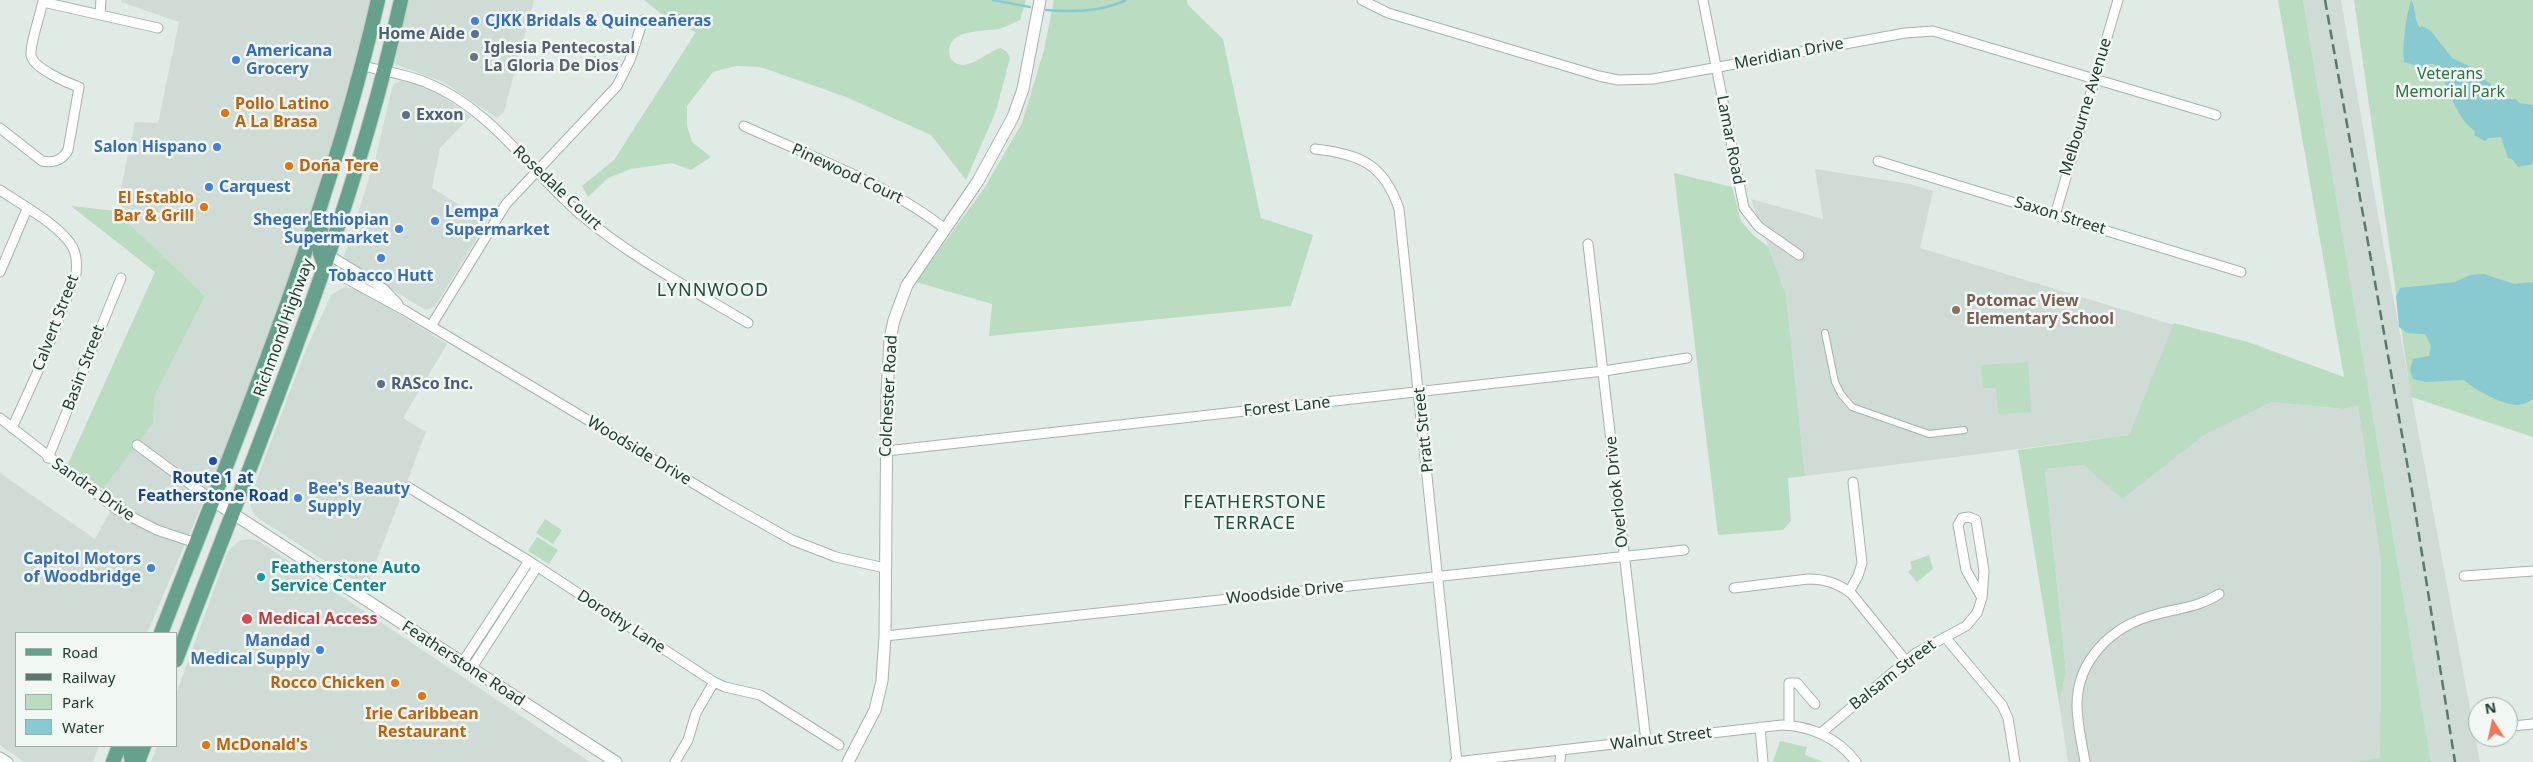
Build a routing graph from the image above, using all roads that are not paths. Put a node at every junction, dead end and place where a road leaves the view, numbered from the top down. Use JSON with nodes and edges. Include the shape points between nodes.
{"nodes":[{"id":1,"x":378,"y":0,"type":"edge"},
{"id":2,"x":401,"y":0,"type":"edge"},
{"id":3,"x":1040,"y":0,"type":"edge"},
{"id":4,"x":1362,"y":0,"type":"edge"},
{"id":5,"x":1703,"y":0,"type":"edge"},
{"id":6,"x":2118,"y":0,"type":"edge"},
{"id":7,"x":43,"y":1,"type":"edge"},
{"id":8,"x":103,"y":1,"type":"edge"},
{"id":9,"x":100,"y":14,"type":"junction"},
{"id":10,"x":643,"y":20,"type":"dead end"},
{"id":11,"x":158,"y":28,"type":"dead end"},
{"id":12,"x":362,"y":66,"type":"junction"},
{"id":13,"x":1716,"y":68,"type":"junction"},
{"id":14,"x":384,"y":71,"type":"junction"},
{"id":15,"x":2094,"y":78,"type":"junction"},
{"id":16,"x":2216,"y":116,"type":"dead end"},
{"id":17,"x":744,"y":126,"type":"dead end"},
{"id":18,"x":0,"y":128,"type":"edge"},
{"id":19,"x":1315,"y":149,"type":"dead end"},
{"id":20,"x":1878,"y":161,"type":"dead end"},
{"id":21,"x":538,"y":172,"type":"junction"},
{"id":22,"x":0,"y":190,"type":"edge"},
{"id":23,"x":321,"y":206,"type":"junction"},
{"id":24,"x":27,"y":209,"type":"junction"},
{"id":25,"x":2054,"y":215,"type":"junction"},
{"id":26,"x":945,"y":229,"type":"junction"},
{"id":27,"x":1588,"y":244,"type":"dead end"},
{"id":28,"x":1799,"y":254,"type":"dead end"},
{"id":29,"x":327,"y":261,"type":"junction"},
{"id":30,"x":0,"y":272,"type":"edge"},
{"id":31,"x":2241,"y":272,"type":"dead end"},
{"id":32,"x":121,"y":278,"type":"dead end"},
{"id":33,"x":748,"y":323,"type":"dead end"},
{"id":34,"x":431,"y":326,"type":"junction"},
{"id":35,"x":1825,"y":333,"type":"dead end"},
{"id":36,"x":1687,"y":358,"type":"dead end"},
{"id":37,"x":1604,"y":371,"type":"junction"},
{"id":38,"x":1420,"y":392,"type":"junction"},
{"id":39,"x":0,"y":418,"type":"edge"},
{"id":40,"x":12,"y":428,"type":"junction"},
{"id":41,"x":1964,"y":430,"type":"dead end"},
{"id":42,"x":138,"y":445,"type":"dead end"},
{"id":43,"x":886,"y":451,"type":"junction"},
{"id":44,"x":48,"y":458,"type":"junction"},
{"id":45,"x":1853,"y":482,"type":"dead end"},
{"id":46,"x":408,"y":487,"type":"dead end"},
{"id":47,"x":212,"y":500,"type":"junction"},
{"id":48,"x":232,"y":513,"type":"junction"},
{"id":49,"x":196,"y":543,"type":"junction"},
{"id":50,"x":1684,"y":550,"type":"dead end"},
{"id":51,"x":1624,"y":556,"type":"junction"},
{"id":52,"x":533,"y":564,"type":"junction"},
{"id":53,"x":886,"y":568,"type":"junction"},
{"id":54,"x":2533,"y":571,"type":"edge"},
{"id":55,"x":2464,"y":576,"type":"dead end"},
{"id":56,"x":1439,"y":577,"type":"junction"},
{"id":57,"x":1734,"y":588,"type":"dead end"},
{"id":58,"x":1849,"y":592,"type":"junction"},
{"id":59,"x":2219,"y":594,"type":"dead end"},
{"id":60,"x":1982,"y":598,"type":"junction"},
{"id":61,"x":161,"y":632,"type":"edge"},
{"id":62,"x":885,"y":636,"type":"junction"},
{"id":63,"x":1945,"y":637,"type":"junction"},
{"id":64,"x":178,"y":655,"type":"edge"},
{"id":65,"x":1906,"y":661,"type":"junction"},
{"id":66,"x":467,"y":666,"type":"junction"},
{"id":67,"x":714,"y":682,"type":"junction"},
{"id":68,"x":1815,"y":704,"type":"dead end"},
{"id":69,"x":2533,"y":724,"type":"edge"},
{"id":70,"x":1789,"y":725,"type":"junction"},
{"id":71,"x":2518,"y":725,"type":"edge"},
{"id":72,"x":1760,"y":727,"type":"junction"},
{"id":73,"x":1821,"y":733,"type":"junction"},
{"id":74,"x":1646,"y":741,"type":"junction"},
{"id":75,"x":839,"y":745,"type":"dead end"},
{"id":76,"x":119,"y":747,"type":"edge"},
{"id":77,"x":129,"y":747,"type":"edge"},
{"id":78,"x":144,"y":747,"type":"edge"},
{"id":79,"x":1561,"y":751,"type":"junction"},
{"id":80,"x":0,"y":757,"type":"edge"},
{"id":81,"x":8,"y":762,"type":"edge"},
{"id":82,"x":113,"y":762,"type":"edge"},
{"id":83,"x":132,"y":762,"type":"edge"},
{"id":84,"x":138,"y":762,"type":"edge"},
{"id":85,"x":616,"y":762,"type":"edge"},
{"id":86,"x":675,"y":762,"type":"edge"},
{"id":87,"x":848,"y":762,"type":"edge"},
{"id":88,"x":1456,"y":762,"type":"edge"},
{"id":89,"x":1560,"y":762,"type":"edge"},
{"id":90,"x":1763,"y":762,"type":"edge"},
{"id":91,"x":1856,"y":762,"type":"edge"},
{"id":92,"x":2015,"y":762,"type":"edge"},
{"id":93,"x":2085,"y":762,"type":"edge"}],
"edges":[{"from":1,"to":12,"type":"main road","name":"Richmond Highway"},
{"from":2,"to":14,"type":"main road","name":"Richmond Highway"},
{"from":3,"to":26,"type":"street","name":"Colchester Road","via":[[1023,89],[1013,117],[978,181]]},
{"from":4,"to":13,"type":"street","name":"Meridian Drive","via":[[1388,13],[1618,80],[1644,80]]},
{"from":5,"to":13,"type":"street","name":"Lamar Road"},
{"from":6,"to":15,"type":"street","name":"Melbourne Avenue"},
{"from":7,"to":9,"type":"street"},
{"from":7,"to":18,"type":"street","via":[[31,54],[35,63],[79,87],[68,150],[58,160],[42,161]]},
{"from":8,"to":9,"type":"street"},
{"from":9,"to":11,"type":"street"},
{"from":10,"to":21,"type":"street","via":[[630,60],[617,86]]},
{"from":12,"to":14,"type":"street","name":"Rosedale Court"},
{"from":12,"to":23,"type":"main road","name":"Richmond Highway"},
{"from":13,"to":15,"type":"street","name":"Meridian Drive","via":[[1905,33],[1933,31]]},
{"from":13,"to":28,"type":"street","name":"Lamar Road","via":[[1744,208],[1759,227]]},
{"from":14,"to":21,"type":"street","name":"Rosedale Court","via":[[426,82],[475,110]]},
{"from":14,"to":29,"type":"main road","name":"Richmond Highway"},
{"from":15,"to":16,"type":"street","name":"Meridian Drive"},
{"from":15,"to":25,"type":"street","name":"Melbourne Avenue"},
{"from":17,"to":26,"type":"street","name":"Pinewood Court","via":[[881,189]]},
{"from":19,"to":38,"type":"street","name":"Pratt Street","via":[[1360,158],[1381,174],[1395,197]]},
{"from":20,"to":25,"type":"street","name":"Saxon Street"},
{"from":21,"to":33,"type":"street","name":"Rosedale Court","via":[[607,235]]},
{"from":21,"to":34,"type":"street","via":[[498,216]]},
{"from":22,"to":24,"type":"street","name":"Calvert Street"},
{"from":23,"to":29,"type":"main road","via":[[320,249]]},
{"from":23,"to":47,"type":"main road","name":"Richmond Highway","via":[[278,332]]},
{"from":24,"to":30,"type":"street"},
{"from":24,"to":40,"type":"street","name":"Calvert Street","via":[[65,236],[75,252],[77,263],[76,274],[43,360]]},
{"from":25,"to":31,"type":"street","name":"Saxon Street"},
{"from":26,"to":43,"type":"street","name":"Colchester Road","via":[[907,285],[894,320],[890,339]]},
{"from":27,"to":37,"type":"street","name":"Overlook Drive"},
{"from":29,"to":34,"type":"street","name":"Woodside Drive"},
{"from":29,"to":48,"type":"main road","name":"Richmond Highway"},
{"from":32,"to":44,"type":"street","name":"Basin Street"},
{"from":34,"to":53,"type":"street","name":"Woodside Drive","via":[[792,540],[836,557]]},
{"from":35,"to":41,"type":"street","via":[[1835,382],[1852,406],[1929,434]]},
{"from":36,"to":37,"type":"street","name":"Forest Lane"},
{"from":37,"to":38,"type":"street","name":"Forest Lane"},
{"from":37,"to":51,"type":"street","name":"Overlook Drive"},
{"from":38,"to":43,"type":"street","name":"Forest Lane"},
{"from":38,"to":56,"type":"street","name":"Pratt Street"},
{"from":39,"to":40,"type":"street","name":"Sandra Drive"},
{"from":40,"to":44,"type":"street","name":"Sandra Drive"},
{"from":42,"to":47,"type":"street","name":"Featherstone Road"},
{"from":43,"to":53,"type":"street","name":"Colchester Road"},
{"from":44,"to":49,"type":"street","name":"Sandra Drive","via":[[134,520]]},
{"from":45,"to":58,"type":"street","via":[[1862,563]]},
{"from":46,"to":52,"type":"street","name":"Dorothy Lane"},
{"from":47,"to":48,"type":"street","name":"Featherstone Road"},
{"from":47,"to":49,"type":"main road","name":"Richmond Highway"},
{"from":48,"to":64,"type":"main road","name":"Richmond Highway"},
{"from":48,"to":66,"type":"street","name":"Featherstone Road"},
{"from":49,"to":61,"type":"main road","name":"Richmond Highway"},
{"from":50,"to":51,"type":"street","name":"Woodside Drive"},
{"from":51,"to":56,"type":"street","name":"Woodside Drive"},
{"from":51,"to":74,"type":"street","name":"Overlook Drive"},
{"from":52,"to":66,"type":"street"},
{"from":52,"to":67,"type":"street","name":"Dorothy Lane"},
{"from":53,"to":62,"type":"street","name":"Colchester Road"},
{"from":54,"to":55,"type":"street"},
{"from":56,"to":62,"type":"street","name":"Woodside Drive"},
{"from":56,"to":88,"type":"street","name":"Pratt Street"},
{"from":57,"to":58,"type":"street","via":[[1819,579],[1840,585]]},
{"from":58,"to":65,"type":"street"},
{"from":59,"to":93,"type":"street","via":[[2200,605],[2154,615],[2127,626],[2113,634],[2094,653],[2080,680],[2077,704]]},
{"from":60,"to":60,"type":"street","name":"Balsam Street","via":[[1984,570],[1976,520],[1969,517],[1959,521],[1960,534],[1966,570]]},
{"from":60,"to":63,"type":"street","name":"Balsam Street","via":[[1973,619]]},
{"from":62,"to":87,"type":"street","name":"Colchester Road","via":[[879,698]]},
{"from":63,"to":65,"type":"street","name":"Balsam Street","via":[[1927,645]]},
{"from":63,"to":92,"type":"street","via":[[2002,705],[2008,718]]},
{"from":65,"to":73,"type":"street","name":"Balsam Street"},
{"from":66,"to":85,"type":"street","name":"Featherstone Road"},
{"from":67,"to":75,"type":"street","name":"Dorothy Lane","via":[[760,695]]},
{"from":67,"to":86,"type":"street","via":[[696,713],[688,740]]},
{"from":68,"to":70,"type":"street","via":[[1797,683],[1789,683]]},
{"from":69,"to":71,"type":"street"},
{"from":70,"to":72,"type":"street","name":"Walnut Street"},
{"from":70,"to":73,"type":"street","name":"Walnut Street"},
{"from":72,"to":74,"type":"street","name":"Walnut Street"},
{"from":72,"to":90,"type":"street"},
{"from":73,"to":91,"type":"street","name":"Walnut Street"},
{"from":74,"to":79,"type":"street","name":"Walnut Street"},
{"from":76,"to":82,"type":"main road"},
{"from":77,"to":83,"type":"main road"},
{"from":78,"to":84,"type":"main road"},
{"from":79,"to":88,"type":"street","name":"Walnut Street"},
{"from":79,"to":89,"type":"street"},
{"from":80,"to":81,"type":"street"}]}
